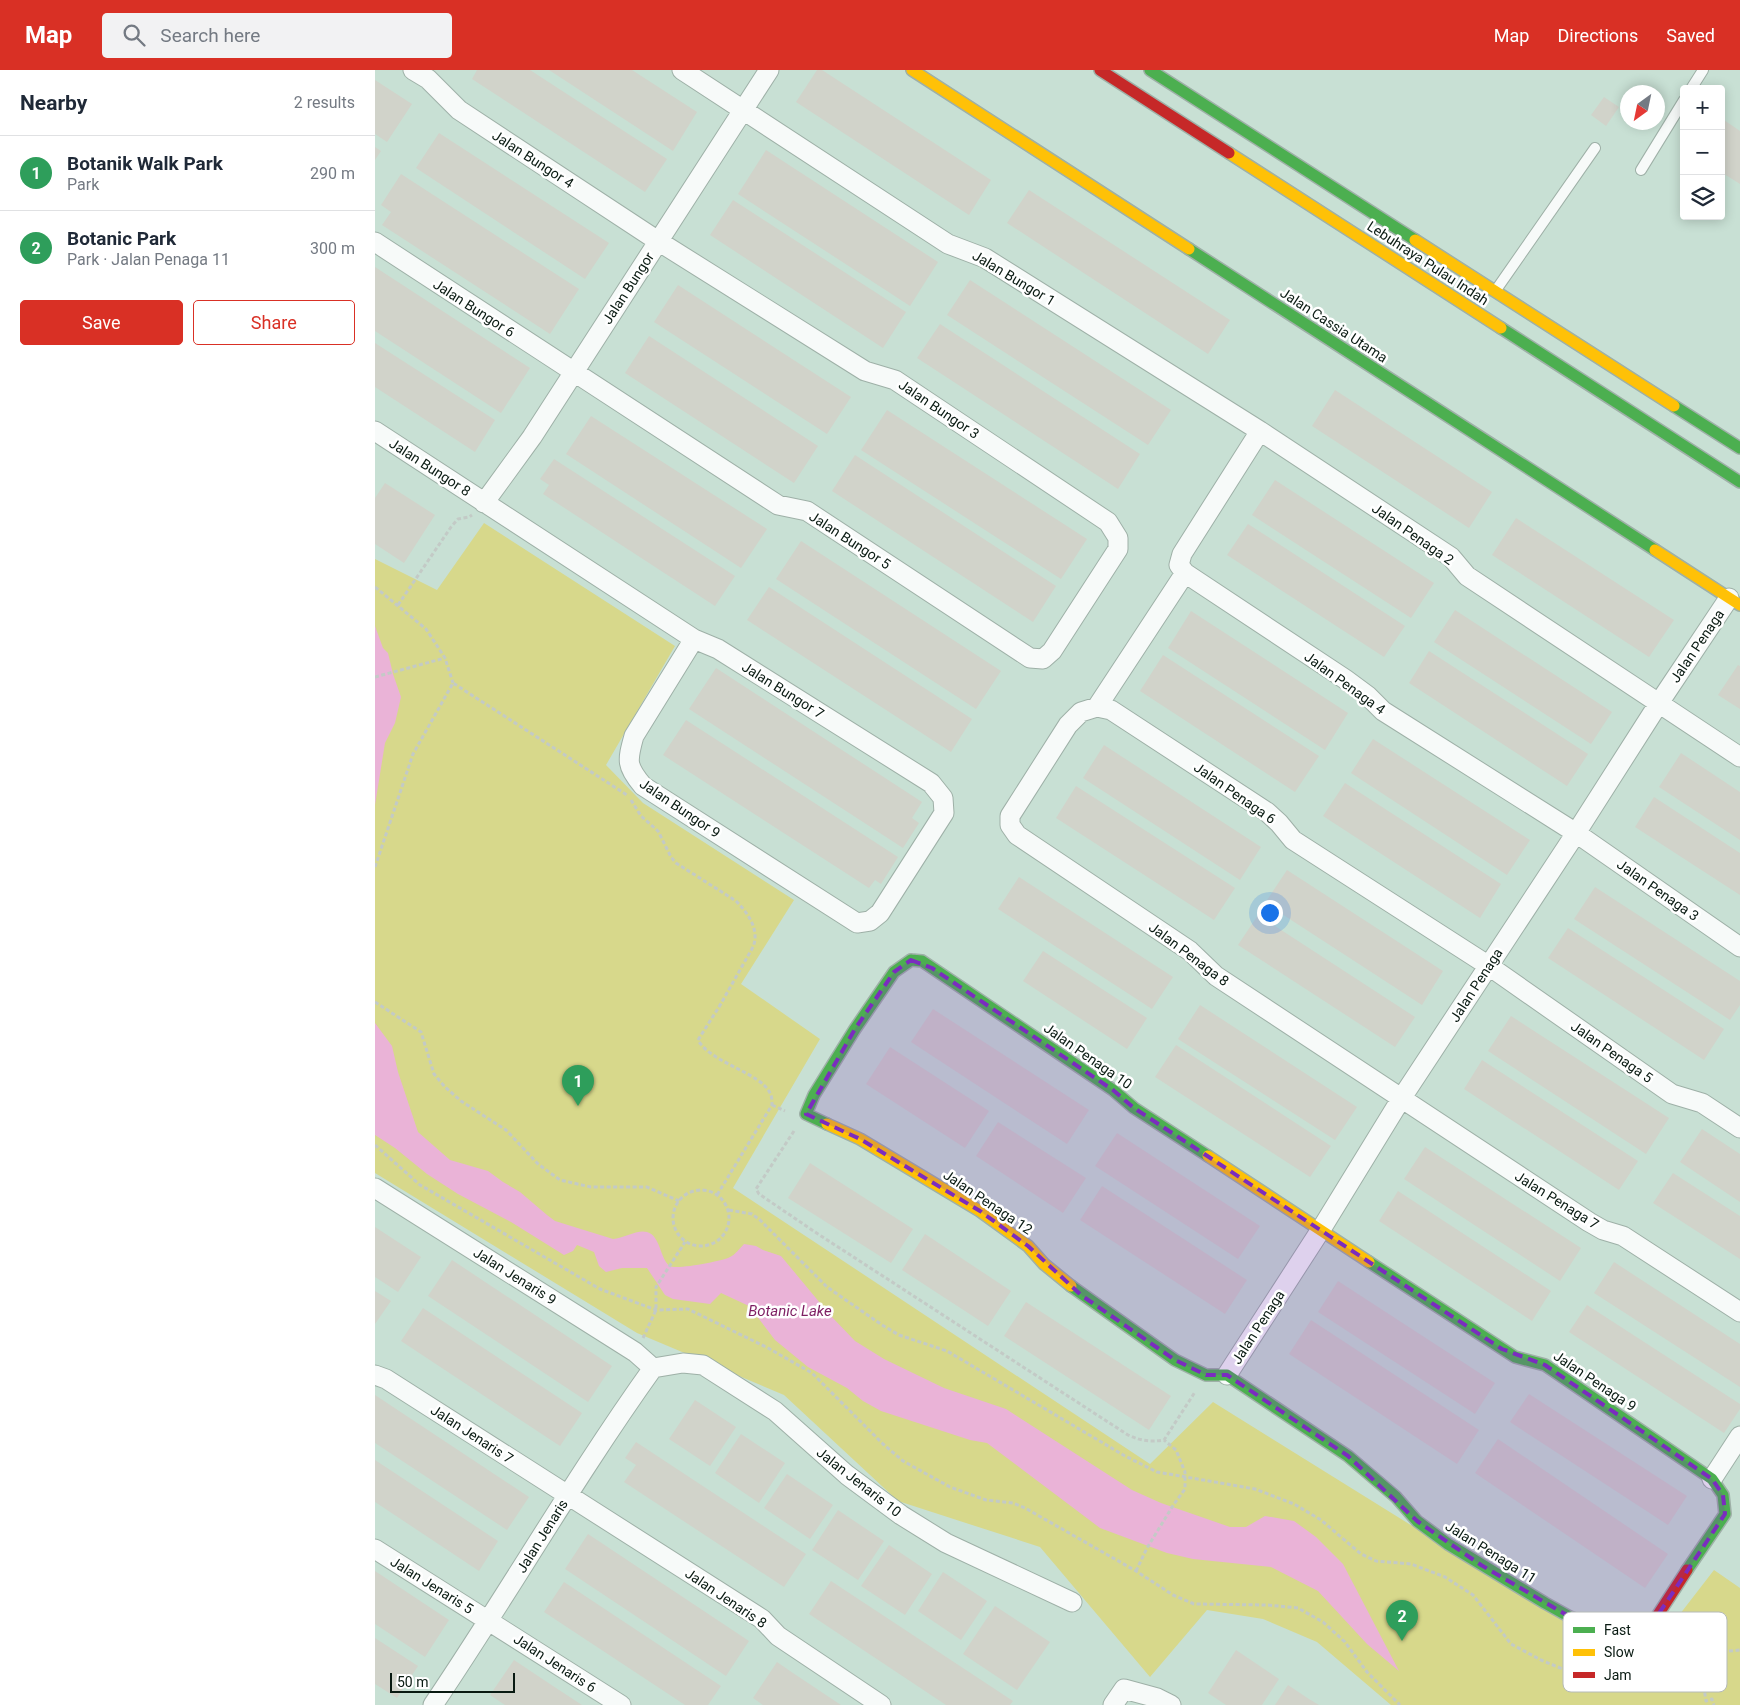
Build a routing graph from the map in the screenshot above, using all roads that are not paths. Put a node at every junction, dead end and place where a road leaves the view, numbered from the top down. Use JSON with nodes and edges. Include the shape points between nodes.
{"nodes":[{"id":1,"x":413,"y":70,"type":"edge"},
{"id":2,"x":682,"y":70,"type":"edge"},
{"id":3,"x":769,"y":70,"type":"edge"},
{"id":4,"x":912,"y":70,"type":"edge"},
{"id":5,"x":1099,"y":70,"type":"edge"},
{"id":6,"x":1150,"y":70,"type":"edge"},
{"id":7,"x":1703,"y":70,"type":"edge"},
{"id":8,"x":1694,"y":85,"type":"edge"},
{"id":9,"x":1680,"y":107,"type":"edge"},
{"id":10,"x":743,"y":110,"type":"junction"},
{"id":11,"x":1595,"y":148,"type":"dead end"},
{"id":12,"x":1641,"y":170,"type":"dead end"},
{"id":13,"x":658,"y":241,"type":"junction"},
{"id":14,"x":375,"y":242,"type":"edge"},
{"id":15,"x":1495,"y":291,"type":"junction"},
{"id":16,"x":573,"y":373,"type":"junction"},
{"id":17,"x":375,"y":431,"type":"edge"},
{"id":18,"x":1260,"y":432,"type":"junction"},
{"id":19,"x":1740,"y":448,"type":"edge"},
{"id":20,"x":1740,"y":482,"type":"edge"},
{"id":21,"x":484,"y":503,"type":"junction"},
{"id":22,"x":1185,"y":573,"type":"junction"},
{"id":23,"x":1735,"y":602,"type":"edge"},
{"id":24,"x":1082,"y":605,"type":"joint"},
{"id":25,"x":694,"y":639,"type":"junction"},
{"id":26,"x":1659,"y":703,"type":"junction"},
{"id":27,"x":1097,"y":707,"type":"junction"},
{"id":28,"x":1740,"y":757,"type":"edge"},
{"id":29,"x":1576,"y":833,"type":"junction"},
{"id":30,"x":857,"y":923,"type":"joint"},
{"id":31,"x":1740,"y":946,"type":"edge"},
{"id":32,"x":1489,"y":966,"type":"junction"},
{"id":33,"x":1401,"y":1099,"type":"junction"},
{"id":34,"x":806,"y":1114,"type":"joint"},
{"id":35,"x":1740,"y":1128,"type":"edge"},
{"id":36,"x":375,"y":1188,"type":"edge"},
{"id":37,"x":1321,"y":1231,"type":"junction"},
{"id":38,"x":1740,"y":1312,"type":"edge"},
{"id":39,"x":653,"y":1368,"type":"junction"},
{"id":40,"x":375,"y":1375,"type":"edge"},
{"id":41,"x":1227,"y":1375,"type":"junction"},
{"id":42,"x":1740,"y":1436,"type":"edge"},
{"id":43,"x":1712,"y":1478,"type":"junction"},
{"id":44,"x":567,"y":1496,"type":"junction"},
{"id":45,"x":375,"y":1549,"type":"edge"},
{"id":46,"x":1689,"y":1566,"type":"joint"},
{"id":47,"x":1073,"y":1602,"type":"dead end"},
{"id":48,"x":1660,"y":1612,"type":"edge"},
{"id":49,"x":1563,"y":1613,"type":"edge"},
{"id":50,"x":489,"y":1620,"type":"junction"},
{"id":51,"x":433,"y":1705,"type":"edge"},
{"id":52,"x":621,"y":1705,"type":"edge"},
{"id":53,"x":881,"y":1705,"type":"edge"},
{"id":54,"x":1113,"y":1705,"type":"edge"},
{"id":55,"x":1171,"y":1705,"type":"edge"}],
"edges":[{"from":1,"to":13,"type":"street","name":"Jalan Bungor 4","via":[[459,110]]},
{"from":2,"to":10,"type":"street","name":"Jalan Bungor 1"},
{"from":3,"to":10,"type":"street","name":"Jalan Bungor"},
{"from":4,"to":23,"type":"street","name":"Jalan Cassia Utama"},
{"from":5,"to":20,"type":"street","name":"Lebuhraya Pulau Indah"},
{"from":6,"to":15,"type":"street","name":"Lebuhraya Pulau Indah"},
{"from":7,"to":8,"type":"lane"},
{"from":9,"to":12,"type":"lane"},
{"from":10,"to":13,"type":"street","name":"Jalan Bungor"},
{"from":10,"to":18,"type":"street","name":"Jalan Bungor 1","via":[[948,244],[985,258]]},
{"from":11,"to":15,"type":"lane"},
{"from":13,"to":16,"type":"street","name":"Jalan Bungor"},
{"from":13,"to":24,"type":"street","name":"Jalan Bungor 3","via":[[865,372],[895,380],[1108,522],[1118,538],[1118,550]]},
{"from":14,"to":16,"type":"street","name":"Jalan Bungor 6"},
{"from":15,"to":19,"type":"street","name":"Lebuhraya Pulau Indah"},
{"from":16,"to":21,"type":"street","name":"Jalan Bungor"},
{"from":16,"to":24,"type":"street","name":"Jalan Bungor 5","via":[[778,505],[807,512],[1030,658],[1043,659],[1052,651]]},
{"from":17,"to":21,"type":"street","name":"Jalan Bungor 8"},
{"from":18,"to":22,"type":"street","via":[[1182,554],[1179,564]]},
{"from":18,"to":26,"type":"street","name":"Jalan Penaga 2","via":[[1451,557],[1467,576]]},
{"from":21,"to":25,"type":"street","name":"Jalan Bungor 7"},
{"from":22,"to":27,"type":"street"},
{"from":22,"to":29,"type":"street","name":"Jalan Penaga 4","via":[[1345,680],[1383,711]]},
{"from":23,"to":26,"type":"street","name":"Jalan Penaga"},
{"from":25,"to":30,"type":"street","name":"Jalan Bungor 9","via":[[634,736],[630,771],[643,786]]},
{"from":25,"to":30,"type":"street","name":"Jalan Bungor 7","via":[[718,649],[931,783],[943,798],[944,813],[880,913],[870,921]]},
{"from":26,"to":28,"type":"street","name":"Jalan Penaga 2"},
{"from":26,"to":29,"type":"street","name":"Jalan Penaga"},
{"from":27,"to":32,"type":"street","name":"Jalan Penaga 6","via":[[1111,710],[1259,807],[1293,840]]},
{"from":27,"to":33,"type":"street","name":"Jalan Penaga 8","via":[[1081,712],[1068,725],[1010,816],[1010,825],[1017,834],[1190,951],[1217,976]]},
{"from":29,"to":31,"type":"street","name":"Jalan Penaga 3"},
{"from":29,"to":32,"type":"street","name":"Jalan Penaga"},
{"from":32,"to":33,"type":"street","name":"Jalan Penaga"},
{"from":32,"to":35,"type":"street","name":"Jalan Penaga 5","via":[[1672,1094],[1702,1104]]},
{"from":33,"to":37,"type":"street","name":"Jalan Penaga"},
{"from":33,"to":38,"type":"street","name":"Jalan Penaga 7","via":[[1589,1222],[1623,1236]]},
{"from":34,"to":37,"type":"street","name":"Jalan Penaga 10","via":[[814,1095],[894,972],[911,960],[922,961],[1113,1090],[1134,1108]]},
{"from":34,"to":41,"type":"street","name":"Jalan Penaga 12","via":[[860,1139],[980,1211],[1028,1246],[1081,1295],[1175,1360],[1206,1375]]},
{"from":36,"to":39,"type":"street","name":"Jalan Jenaris 9","via":[[635,1352]]},
{"from":37,"to":41,"type":"street","name":"Jalan Penaga"},
{"from":37,"to":43,"type":"street","name":"Jalan Penaga 9","via":[[1515,1357],[1545,1365]]},
{"from":39,"to":44,"type":"street","name":"Jalan Jenaris"},
{"from":39,"to":47,"type":"street","name":"Jalan Jenaris 10","via":[[683,1363],[703,1365],[775,1411],[847,1475],[901,1515],[946,1543]]},
{"from":40,"to":44,"type":"street","name":"Jalan Jenaris 7"},
{"from":41,"to":49,"type":"street","name":"Jalan Penaga 11","via":[[1348,1456],[1447,1544]]},
{"from":42,"to":43,"type":"street"},
{"from":43,"to":46,"type":"street","name":"Jalan Penaga 9","via":[[1723,1495],[1725,1514]]},
{"from":44,"to":50,"type":"street","name":"Jalan Jenaris"},
{"from":44,"to":53,"type":"street","name":"Jalan Jenaris 8","via":[[762,1619],[778,1636]]},
{"from":45,"to":50,"type":"street","name":"Jalan Jenaris 5"},
{"from":46,"to":48,"type":"street","name":"Jalan Penaga 11"},
{"from":50,"to":51,"type":"street","name":"Jalan Jenaris"},
{"from":50,"to":52,"type":"street","name":"Jalan Jenaris 6"},
{"from":54,"to":55,"type":"street","via":[[1124,1689]]}]}
